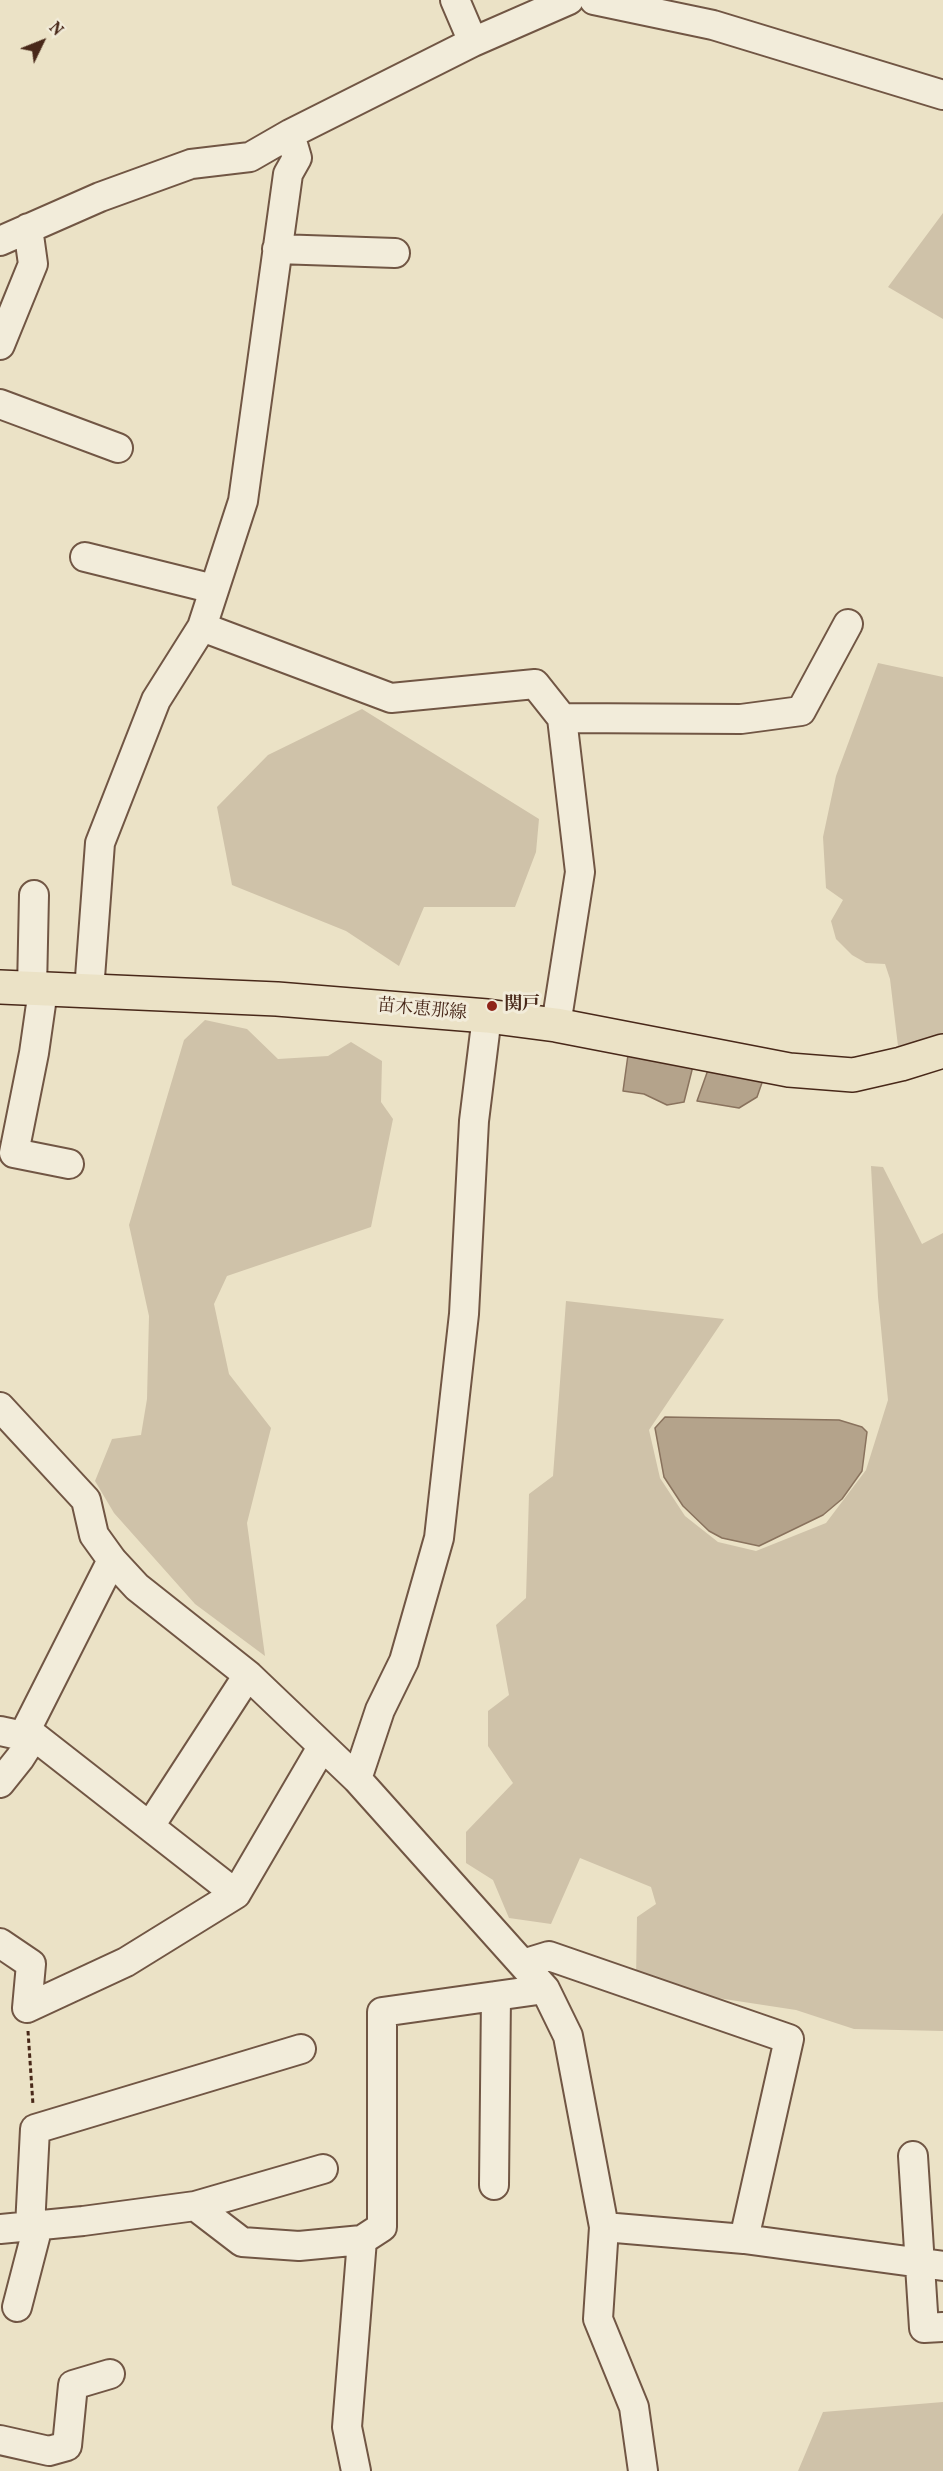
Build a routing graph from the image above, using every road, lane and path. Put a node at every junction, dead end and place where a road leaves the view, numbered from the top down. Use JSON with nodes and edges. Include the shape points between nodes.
{"nodes":[{"id":1,"x":455,"y":0,"type":"edge"},
{"id":2,"x":569,"y":0,"type":"edge"},
{"id":3,"x":594,"y":0,"type":"edge"},
{"id":4,"x":473,"y":42,"type":"junction"},
{"id":5,"x":943,"y":95,"type":"edge"},
{"id":6,"x":290,"y":134,"type":"junction"},
{"id":7,"x":28,"y":228,"type":"junction"},
{"id":8,"x":0,"y":241,"type":"edge"},
{"id":9,"x":277,"y":249,"type":"junction"},
{"id":10,"x":395,"y":253,"type":"dead end"},
{"id":11,"x":0,"y":345,"type":"edge"},
{"id":12,"x":0,"y":404,"type":"edge"},
{"id":13,"x":118,"y":448,"type":"dead end"},
{"id":14,"x":85,"y":557,"type":"dead end"},
{"id":15,"x":214,"y":589,"type":"junction"},
{"id":16,"x":848,"y":624,"type":"dead end"},
{"id":17,"x":202,"y":627,"type":"junction"},
{"id":18,"x":562,"y":718,"type":"junction"},
{"id":19,"x":34,"y":895,"type":"dead end"},
{"id":20,"x":25,"y":989,"type":"edge"},
{"id":21,"x":88,"y":991,"type":"junction"},
{"id":22,"x":487,"y":1016,"type":"junction"},
{"id":23,"x":556,"y":1025,"type":"junction"},
{"id":24,"x":943,"y":1051,"type":"edge"},
{"id":25,"x":69,"y":1164,"type":"dead end"},
{"id":26,"x":0,"y":1407,"type":"edge"},
{"id":27,"x":112,"y":1560,"type":"junction"},
{"id":28,"x":248,"y":1675,"type":"junction"},
{"id":29,"x":19,"y":1734,"type":"edge"},
{"id":30,"x":322,"y":1747,"type":"junction"},
{"id":31,"x":357,"y":1779,"type":"junction"},
{"id":32,"x":0,"y":1783,"type":"edge"},
{"id":33,"x":150,"y":1826,"type":"junction"},
{"id":34,"x":236,"y":1894,"type":"junction"},
{"id":35,"x":0,"y":1943,"type":"edge"},
{"id":36,"x":523,"y":1964,"type":"junction"},
{"id":37,"x":545,"y":1989,"type":"junction"},
{"id":38,"x":496,"y":1996,"type":"junction"},
{"id":39,"x":27,"y":2008,"type":"junction"},
{"id":40,"x":301,"y":2049,"type":"dead end"},
{"id":41,"x":35,"y":2129,"type":"junction"},
{"id":42,"x":913,"y":2156,"type":"dead end"},
{"id":43,"x":324,"y":2169,"type":"dead end"},
{"id":44,"x":494,"y":2185,"type":"dead end"},
{"id":45,"x":195,"y":2206,"type":"junction"},
{"id":46,"x":34,"y":2227,"type":"junction"},
{"id":47,"x":604,"y":2227,"type":"junction"},
{"id":48,"x":0,"y":2229,"type":"edge"},
{"id":49,"x":744,"y":2239,"type":"junction"},
{"id":50,"x":362,"y":2241,"type":"junction"},
{"id":51,"x":931,"y":2264,"type":"edge"},
{"id":52,"x":17,"y":2307,"type":"dead end"},
{"id":53,"x":943,"y":2327,"type":"edge"},
{"id":54,"x":110,"y":2374,"type":"dead end"},
{"id":55,"x":0,"y":2440,"type":"edge"},
{"id":56,"x":356,"y":2471,"type":"edge"},
{"id":57,"x":643,"y":2471,"type":"edge"}],
"edges":[{"from":1,"to":4,"type":"street"},
{"from":2,"to":4,"type":"street"},
{"from":3,"to":5,"type":"street","via":[[713,25]]},
{"from":4,"to":6,"type":"street"},
{"from":6,"to":7,"type":"street","via":[[250,157],[190,164]]},
{"from":6,"to":9,"type":"street","via":[[297,158],[288,174]]},
{"from":7,"to":8,"type":"street"},
{"from":7,"to":11,"type":"street","via":[[33,264]]},
{"from":9,"to":10,"type":"street"},
{"from":9,"to":15,"type":"street","via":[[243,501]]},
{"from":12,"to":13,"type":"street"},
{"from":14,"to":15,"type":"street"},
{"from":15,"to":17,"type":"street"},
{"from":16,"to":18,"type":"street","via":[[801,711],[741,719]]},
{"from":17,"to":18,"type":"street","via":[[391,698],[535,684]]},
{"from":17,"to":21,"type":"street","via":[[156,700],[100,843]]},
{"from":18,"to":23,"type":"street","via":[[580,872]]},
{"from":19,"to":20,"type":"street"},
{"from":20,"to":21,"type":"main road","name":"苗木恵那線"},
{"from":20,"to":25,"type":"street","via":[[34,1053],[14,1153]]},
{"from":21,"to":22,"type":"main road","name":"苗木恵那線","via":[[277,999]]},
{"from":22,"to":23,"type":"main road","name":"苗木恵那線"},
{"from":22,"to":31,"type":"street","via":[[474,1121],[464,1314],[439,1538],[404,1661],[380,1710]]},
{"from":23,"to":24,"type":"main road","name":"苗木恵那線","via":[[765,1066],[853,1075]]},
{"from":26,"to":27,"type":"street","via":[[87,1500],[94,1535]]},
{"from":27,"to":28,"type":"street","via":[[137,1587]]},
{"from":27,"to":29,"type":"street"},
{"from":28,"to":30,"type":"street"},
{"from":28,"to":33,"type":"street"},
{"from":29,"to":32,"type":"street","via":[[20,1758]]},
{"from":29,"to":33,"type":"street"},
{"from":30,"to":31,"type":"street"},
{"from":30,"to":34,"type":"street"},
{"from":31,"to":36,"type":"street"},
{"from":33,"to":34,"type":"street"},
{"from":34,"to":39,"type":"street","via":[[126,1962]]},
{"from":35,"to":39,"type":"street","via":[[31,1964]]},
{"from":36,"to":37,"type":"street"},
{"from":36,"to":49,"type":"street","via":[[549,1956],[789,2039]]},
{"from":37,"to":38,"type":"street"},
{"from":37,"to":47,"type":"street","via":[[568,2036]]},
{"from":38,"to":44,"type":"street"},
{"from":38,"to":50,"type":"street","via":[[382,2013],[382,2227]]},
{"from":39,"to":41,"type":"path"},
{"from":40,"to":41,"type":"street"},
{"from":41,"to":46,"type":"street"},
{"from":42,"to":51,"type":"street"},
{"from":43,"to":45,"type":"street"},
{"from":45,"to":46,"type":"street"},
{"from":45,"to":50,"type":"street","via":[[242,2242],[299,2246]]},
{"from":46,"to":48,"type":"street"},
{"from":46,"to":52,"type":"street"},
{"from":47,"to":49,"type":"street"},
{"from":47,"to":57,"type":"street","via":[[598,2319],[634,2407]]},
{"from":49,"to":51,"type":"street"},
{"from":50,"to":56,"type":"street","via":[[347,2427]]},
{"from":51,"to":53,"type":"street","via":[[924,2328]]},
{"from":54,"to":55,"type":"street","via":[[73,2385],[67,2446],[49,2451]]}]}
